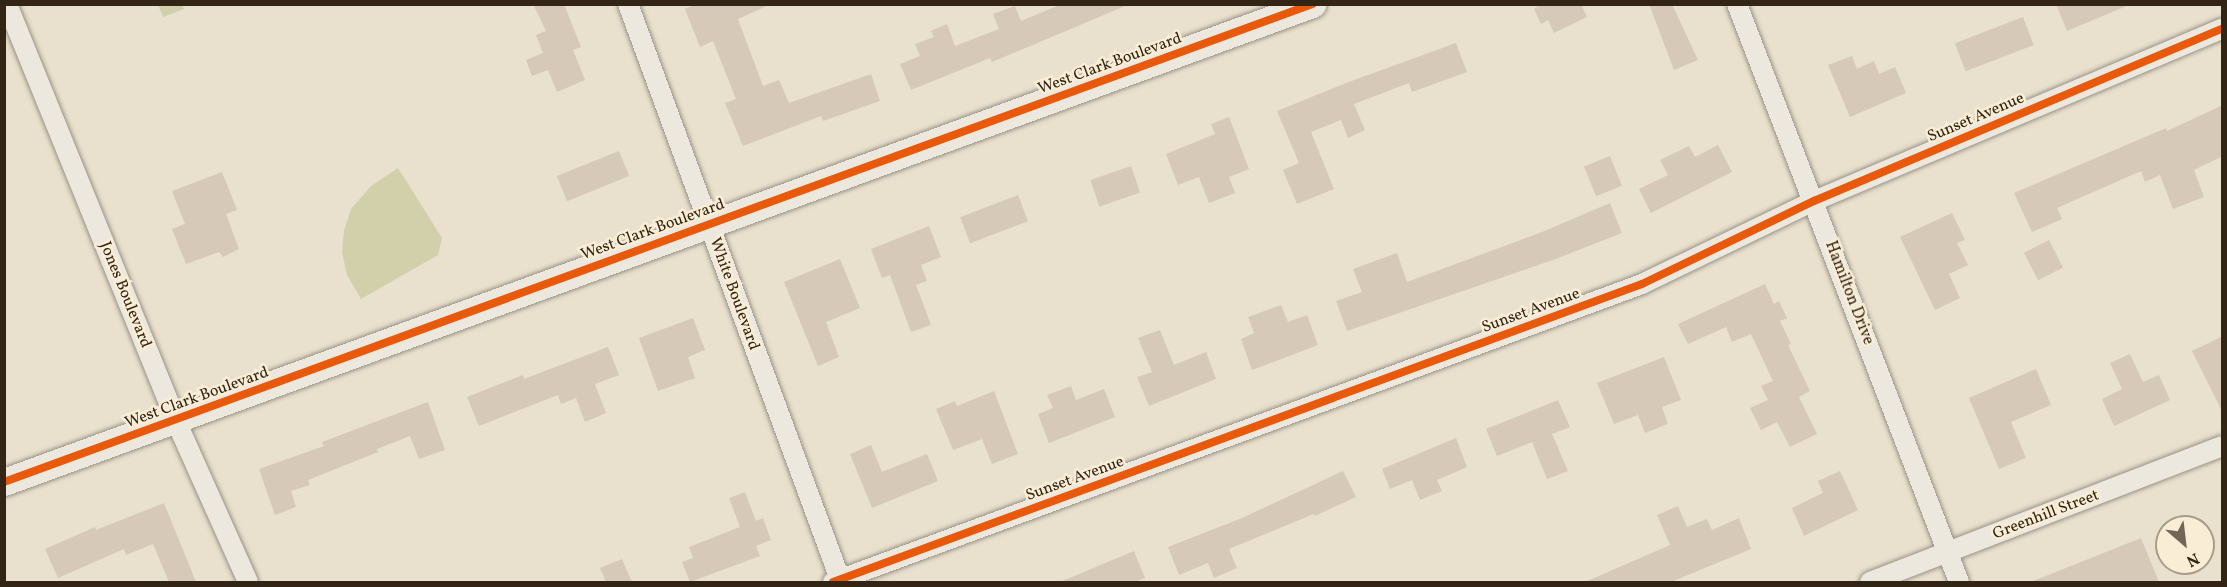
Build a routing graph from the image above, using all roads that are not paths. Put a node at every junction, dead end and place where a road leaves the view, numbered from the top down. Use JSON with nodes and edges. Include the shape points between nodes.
{"nodes":[{"id":1,"x":7,"y":4,"type":"edge"},
{"id":2,"x":628,"y":4,"type":"edge"},
{"id":3,"x":1312,"y":4,"type":"edge"},
{"id":4,"x":1737,"y":4,"type":"edge"},
{"id":5,"x":2223,"y":29,"type":"edge"},
{"id":6,"x":1814,"y":201,"type":"junction"},
{"id":7,"x":708,"y":224,"type":"junction"},
{"id":8,"x":176,"y":421,"type":"junction"},
{"id":9,"x":2223,"y":446,"type":"edge"},
{"id":10,"x":4,"y":482,"type":"edge"},
{"id":11,"x":1947,"y":553,"type":"junction"},
{"id":12,"x":248,"y":582,"type":"edge"},
{"id":13,"x":838,"y":582,"type":"edge"},
{"id":14,"x":1870,"y":582,"type":"edge"},
{"id":15,"x":1959,"y":582,"type":"edge"}],
"edges":[{"from":1,"to":8,"type":"street","name":"Jones Boulevard"},
{"from":2,"to":7,"type":"street","name":"White Boulevard"},
{"from":3,"to":7,"type":"street","name":"West Clark Boulevard"},
{"from":4,"to":6,"type":"street","name":"Hamilton Drive"},
{"from":5,"to":6,"type":"street","name":"Sunset Avenue"},
{"from":6,"to":11,"type":"street","name":"Hamilton Drive"},
{"from":6,"to":13,"type":"street","name":"Sunset Avenue","via":[[1642,284]]},
{"from":7,"to":8,"type":"street","name":"West Clark Boulevard"},
{"from":7,"to":13,"type":"street","name":"White Boulevard"},
{"from":8,"to":10,"type":"street","name":"West Clark Boulevard"},
{"from":8,"to":12,"type":"street","name":"Jones Boulevard"},
{"from":9,"to":11,"type":"street","name":"Greenhill Street"},
{"from":11,"to":14,"type":"street","name":"Greenhill Street"},
{"from":11,"to":15,"type":"street","name":"Hamilton Drive"}]}
